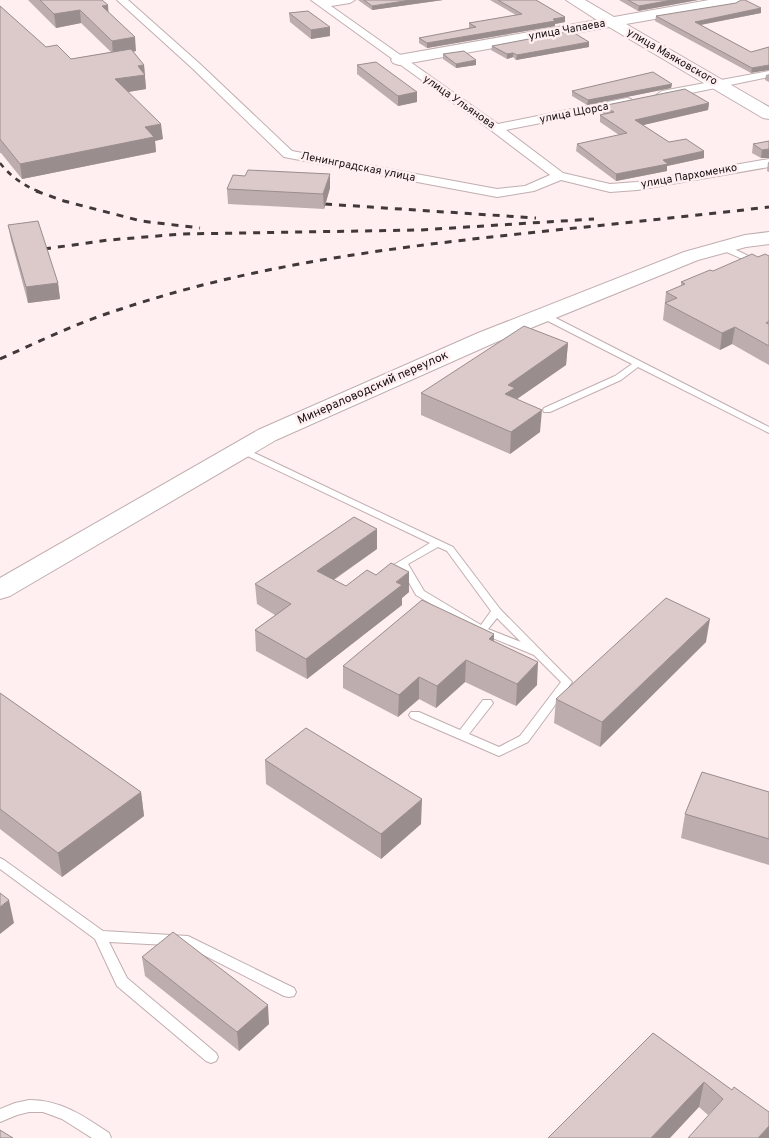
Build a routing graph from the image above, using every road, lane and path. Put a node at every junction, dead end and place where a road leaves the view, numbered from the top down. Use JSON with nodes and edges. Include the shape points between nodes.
{"nodes":[{"id":1,"x":122,"y":0,"type":"edge"},
{"id":2,"x":350,"y":0,"type":"edge"},
{"id":3,"x":574,"y":0,"type":"edge"},
{"id":4,"x":735,"y":0,"type":"edge"},
{"id":5,"x":320,"y":2,"type":"edge"},
{"id":6,"x":612,"y":22,"type":"junction"},
{"id":7,"x":400,"y":60,"type":"junction"},
{"id":8,"x":769,"y":74,"type":"edge"},
{"id":9,"x":718,"y":84,"type":"junction"},
{"id":10,"x":769,"y":114,"type":"edge"},
{"id":11,"x":496,"y":128,"type":"junction"},
{"id":12,"x":769,"y":163,"type":"edge"},
{"id":13,"x":559,"y":176,"type":"junction"},
{"id":14,"x":610,"y":188,"type":"joint"},
{"id":15,"x":769,"y":238,"type":"edge"},
{"id":16,"x":723,"y":247,"type":"junction"},
{"id":17,"x":769,"y":258,"type":"edge"},
{"id":18,"x":748,"y":259,"type":"junction"},
{"id":19,"x":769,"y":269,"type":"edge"},
{"id":20,"x":543,"y":315,"type":"junction"},
{"id":21,"x":638,"y":363,"type":"junction"},
{"id":22,"x":547,"y":410,"type":"dead end"},
{"id":23,"x":769,"y":430,"type":"edge"},
{"id":24,"x":242,"y":450,"type":"junction"},
{"id":25,"x":438,"y":543,"type":"junction"},
{"id":26,"x":403,"y":563,"type":"junction"},
{"id":27,"x":387,"y":572,"type":"edge"},
{"id":28,"x":0,"y":590,"type":"edge"},
{"id":29,"x":496,"y":611,"type":"junction"},
{"id":30,"x":482,"y":630,"type":"junction"},
{"id":31,"x":540,"y":654,"type":"junction"},
{"id":32,"x":487,"y":703,"type":"dead end"},
{"id":33,"x":415,"y":715,"type":"dead end"},
{"id":34,"x":462,"y":735,"type":"junction"},
{"id":35,"x":0,"y":863,"type":"edge"},
{"id":36,"x":100,"y":936,"type":"junction"},
{"id":37,"x":289,"y":992,"type":"dead end"},
{"id":38,"x":211,"y":1057,"type":"dead end"},
{"id":39,"x":0,"y":1116,"type":"edge"},
{"id":40,"x":104,"y":1138,"type":"edge"}],
"edges":[{"from":1,"to":13,"type":"street","name":"Ленинградская улица","via":[[288,154],[497,193],[520,192]]},
{"from":2,"to":5,"type":"street"},
{"from":3,"to":6,"type":"street","name":"улица Маяковского"},
{"from":4,"to":6,"type":"street","name":"улица Чапаева"},
{"from":5,"to":7,"type":"street","name":"улица Ульянова"},
{"from":6,"to":7,"type":"street","name":"улица Чапаева"},
{"from":6,"to":9,"type":"street","name":"улица Маяковского"},
{"from":7,"to":11,"type":"street","name":"улица Ульянова"},
{"from":8,"to":9,"type":"street","name":"улица Щорса"},
{"from":9,"to":10,"type":"street","name":"улица Маяковского"},
{"from":9,"to":11,"type":"street","name":"улица Щорса"},
{"from":11,"to":13,"type":"street","name":"улица Ульянова"},
{"from":12,"to":14,"type":"street","name":"улица Пархоменко"},
{"from":13,"to":14,"type":"street","name":"улица Ульянова"},
{"from":15,"to":16,"type":"street","name":"Минераловодский переулок"},
{"from":16,"to":18,"type":"lane"},
{"from":16,"to":20,"type":"street","name":"Минераловодский переулок","via":[[690,256]]},
{"from":17,"to":18,"type":"lane"},
{"from":18,"to":19,"type":"lane"},
{"from":20,"to":21,"type":"lane"},
{"from":20,"to":24,"type":"street","name":"Минераловодский переулок","via":[[276,431]]},
{"from":21,"to":22,"type":"lane","via":[[618,378]]},
{"from":21,"to":23,"type":"lane"},
{"from":24,"to":25,"type":"lane","via":[[371,516]]},
{"from":24,"to":28,"type":"street","name":"Минераловодский переулок"},
{"from":25,"to":26,"type":"lane"},
{"from":25,"to":29,"type":"lane","via":[[450,549]]},
{"from":26,"to":27,"type":"lane"},
{"from":26,"to":30,"type":"lane","via":[[420,593]]},
{"from":29,"to":30,"type":"lane"},
{"from":29,"to":31,"type":"lane"},
{"from":30,"to":31,"type":"lane"},
{"from":31,"to":34,"type":"lane","via":[[566,682],[524,739],[499,752]]},
{"from":32,"to":34,"type":"lane"},
{"from":33,"to":34,"type":"lane"},
{"from":35,"to":36,"type":"lane"},
{"from":36,"to":37,"type":"lane","via":[[188,941]]},
{"from":36,"to":38,"type":"lane","via":[[122,982]]},
{"from":39,"to":40,"type":"lane","via":[[39,1105],[67,1112]]}]}
